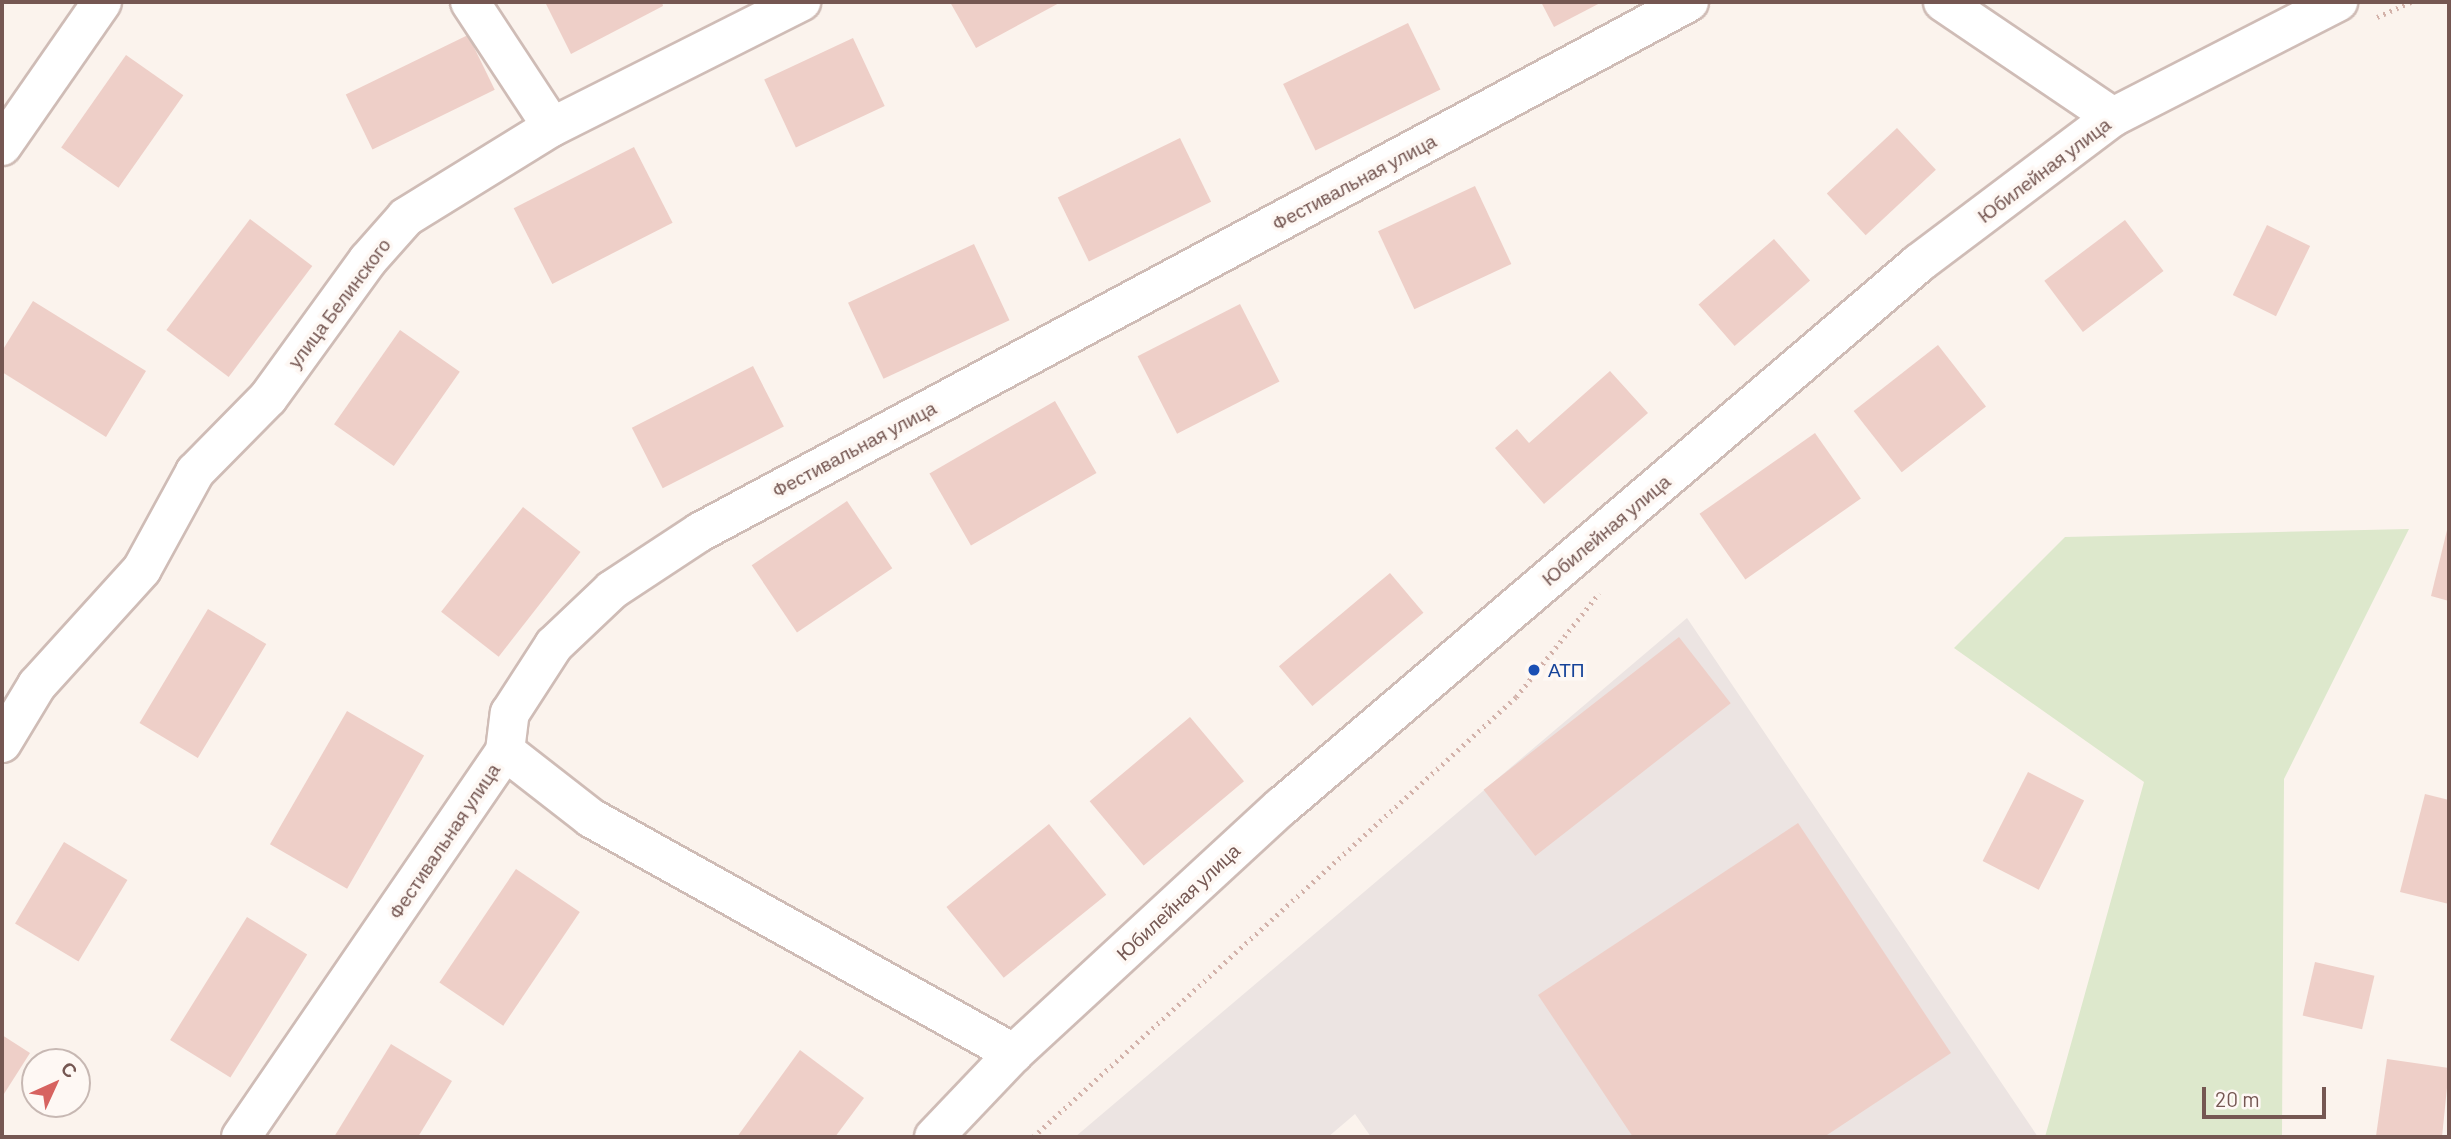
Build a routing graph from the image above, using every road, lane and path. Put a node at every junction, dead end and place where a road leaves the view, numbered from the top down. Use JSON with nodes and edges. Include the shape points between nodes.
{"nodes":[{"id":1,"x":102,"y":2,"type":"edge"},
{"id":2,"x":470,"y":2,"type":"edge"},
{"id":3,"x":801,"y":2,"type":"edge"},
{"id":4,"x":1689,"y":2,"type":"edge"},
{"id":5,"x":1943,"y":2,"type":"edge"},
{"id":6,"x":2338,"y":2,"type":"edge"},
{"id":7,"x":2411,"y":2,"type":"edge"},
{"id":8,"x":2374,"y":18,"type":"dead end"},
{"id":9,"x":2113,"y":117,"type":"junction"},
{"id":10,"x":552,"y":127,"type":"junction"},
{"id":11,"x":2,"y":146,"type":"edge"},
{"id":12,"x":1608,"y":582,"type":"dead end"},
{"id":13,"x":2,"y":743,"type":"edge"},
{"id":14,"x":505,"y":751,"type":"junction"},
{"id":15,"x":1014,"y":1053,"type":"junction"},
{"id":16,"x":241,"y":1137,"type":"edge"},
{"id":17,"x":934,"y":1137,"type":"edge"},
{"id":18,"x":1033,"y":1137,"type":"edge"}],
"edges":[{"from":1,"to":11,"type":"street"},
{"from":2,"to":10,"type":"street"},
{"from":3,"to":10,"type":"street","name":"улица Белинского"},
{"from":4,"to":14,"type":"street","name":"Фестивальная улица","via":[[700,532],[612,590],[554,645],[510,713]]},
{"from":5,"to":9,"type":"street"},
{"from":6,"to":9,"type":"street","name":"Юбилейная улица"},
{"from":7,"to":8,"type":"path"},
{"from":9,"to":15,"type":"street","name":"Юбилейная улица","via":[[1888,290],[1281,807]]},
{"from":10,"to":13,"type":"street","name":"улица Белинского","via":[[406,217],[268,398],[195,472],[142,569],[37,685]]},
{"from":12,"to":18,"type":"path","via":[[1516,697]]},
{"from":14,"to":15,"type":"street","via":[[591,818]]},
{"from":14,"to":16,"type":"street","name":"Фестивальная улица"},
{"from":15,"to":17,"type":"street","name":"Юбилейная улица"}]}
